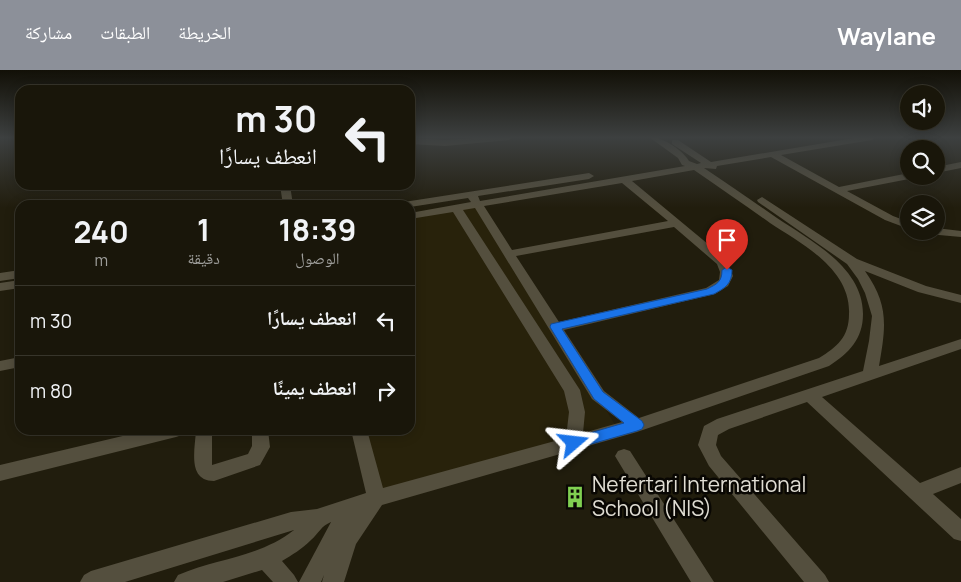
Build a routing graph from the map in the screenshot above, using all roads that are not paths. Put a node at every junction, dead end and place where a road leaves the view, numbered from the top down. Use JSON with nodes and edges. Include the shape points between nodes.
{"nodes":[{"id":1,"x":703,"y":161,"type":"edge"},
{"id":2,"x":707,"y":161,"type":"edge"},
{"id":3,"x":784,"y":161,"type":"edge"},
{"id":4,"x":697,"y":162,"type":"junction"},
{"id":5,"x":961,"y":165,"type":"edge"},
{"id":6,"x":945,"y":168,"type":"edge"},
{"id":7,"x":900,"y":178,"type":"edge"},
{"id":8,"x":624,"y":179,"type":"junction"},
{"id":9,"x":837,"y":190,"type":"junction"},
{"id":10,"x":475,"y":199,"type":"junction"},
{"id":11,"x":415,"y":204,"type":"edge"},
{"id":12,"x":456,"y":208,"type":"junction"},
{"id":13,"x":415,"y":215,"type":"edge"},
{"id":14,"x":900,"y":222,"type":"edge"},
{"id":15,"x":677,"y":224,"type":"junction"},
{"id":16,"x":945,"y":233,"type":"edge"},
{"id":17,"x":961,"y":234,"type":"edge"},
{"id":18,"x":509,"y":254,"type":"junction"},
{"id":19,"x":853,"y":262,"type":"junction"},
{"id":20,"x":519,"y":269,"type":"junction"},
{"id":21,"x":498,"y":273,"type":"junction"},
{"id":22,"x":15,"y":275,"type":"edge"},
{"id":23,"x":0,"y":277,"type":"edge"},
{"id":24,"x":15,"y":285,"type":"edge"},
{"id":25,"x":0,"y":287,"type":"edge"},
{"id":26,"x":961,"y":299,"type":"edge"},
{"id":27,"x":555,"y":327,"type":"junction"},
{"id":28,"x":961,"y":344,"type":"edge"},
{"id":29,"x":15,"y":363,"type":"edge"},
{"id":30,"x":0,"y":366,"type":"edge"},
{"id":31,"x":870,"y":374,"type":"junction"},
{"id":32,"x":809,"y":394,"type":"junction"},
{"id":33,"x":637,"y":425,"type":"junction"},
{"id":34,"x":156,"y":435,"type":"edge"},
{"id":35,"x":204,"y":435,"type":"edge"},
{"id":36,"x":260,"y":435,"type":"edge"},
{"id":37,"x":360,"y":435,"type":"edge"},
{"id":38,"x":574,"y":443,"type":"junction"},
{"id":39,"x":624,"y":456,"type":"dead end"},
{"id":40,"x":0,"y":473,"type":"edge"},
{"id":41,"x":961,"y":475,"type":"edge"},
{"id":42,"x":917,"y":492,"type":"junction"},
{"id":43,"x":376,"y":498,"type":"junction"},
{"id":44,"x":354,"y":506,"type":"junction"},
{"id":45,"x":318,"y":518,"type":"junction"},
{"id":46,"x":961,"y":532,"type":"edge"},
{"id":47,"x":265,"y":558,"type":"junction"},
{"id":48,"x":91,"y":582,"type":"edge"},
{"id":49,"x":185,"y":582,"type":"edge"},
{"id":50,"x":287,"y":582,"type":"edge"},
{"id":51,"x":310,"y":582,"type":"edge"},
{"id":52,"x":333,"y":582,"type":"edge"},
{"id":53,"x":702,"y":582,"type":"edge"},
{"id":54,"x":818,"y":582,"type":"edge"}],
"edges":[{"from":1,"to":4,"type":"street"},
{"from":2,"to":4,"type":"street"},
{"from":3,"to":9,"type":"street"},
{"from":4,"to":8,"type":"street"},
{"from":4,"to":10,"type":"street"},
{"from":4,"to":19,"type":"street"},
{"from":4,"to":33,"type":"street","via":[[826,257],[842,274],[853,293],[858,312],[855,331],[844,348],[824,362]]},
{"from":5,"to":6,"type":"street"},
{"from":7,"to":9,"type":"street"},
{"from":8,"to":10,"type":"street"},
{"from":8,"to":15,"type":"street"},
{"from":9,"to":14,"type":"street"},
{"from":10,"to":11,"type":"street"},
{"from":10,"to":12,"type":"street"},
{"from":10,"to":18,"type":"street"},
{"from":12,"to":13,"type":"street"},
{"from":12,"to":21,"type":"street"},
{"from":15,"to":18,"type":"street"},
{"from":15,"to":27,"type":"street","via":[[722,262],[727,270],[727,279],[721,286]]},
{"from":16,"to":17,"type":"street"},
{"from":18,"to":20,"type":"street"},
{"from":19,"to":26,"type":"street","via":[[922,289]]},
{"from":19,"to":31,"type":"street","via":[[868,282],[877,304],[880,325]]},
{"from":20,"to":21,"type":"street"},
{"from":20,"to":27,"type":"street"},
{"from":21,"to":38,"type":"street","via":[[572,390],[578,412]]},
{"from":22,"to":23,"type":"street"},
{"from":24,"to":25,"type":"street"},
{"from":27,"to":33,"type":"street","via":[[598,395]]},
{"from":28,"to":31,"type":"street"},
{"from":29,"to":30,"type":"street"},
{"from":31,"to":32,"type":"street"},
{"from":32,"to":42,"type":"street"},
{"from":32,"to":54,"type":"street","via":[[716,426],[710,431],[707,445],[715,460]]},
{"from":33,"to":38,"type":"street"},
{"from":34,"to":40,"type":"street"},
{"from":35,"to":36,"type":"street","via":[[203,468],[208,473],[254,460],[261,447]]},
{"from":37,"to":43,"type":"street"},
{"from":38,"to":43,"type":"street"},
{"from":39,"to":53,"type":"street"},
{"from":41,"to":42,"type":"street"},
{"from":42,"to":46,"type":"street"},
{"from":43,"to":44,"type":"street"},
{"from":43,"to":52,"type":"street","via":[[352,531]]},
{"from":44,"to":45,"type":"street"},
{"from":44,"to":51,"type":"street","via":[[333,536]]},
{"from":45,"to":47,"type":"street","via":[[297,542]]},
{"from":45,"to":48,"type":"street","via":[[284,523]]},
{"from":47,"to":49,"type":"street"},
{"from":47,"to":50,"type":"street"}]}
